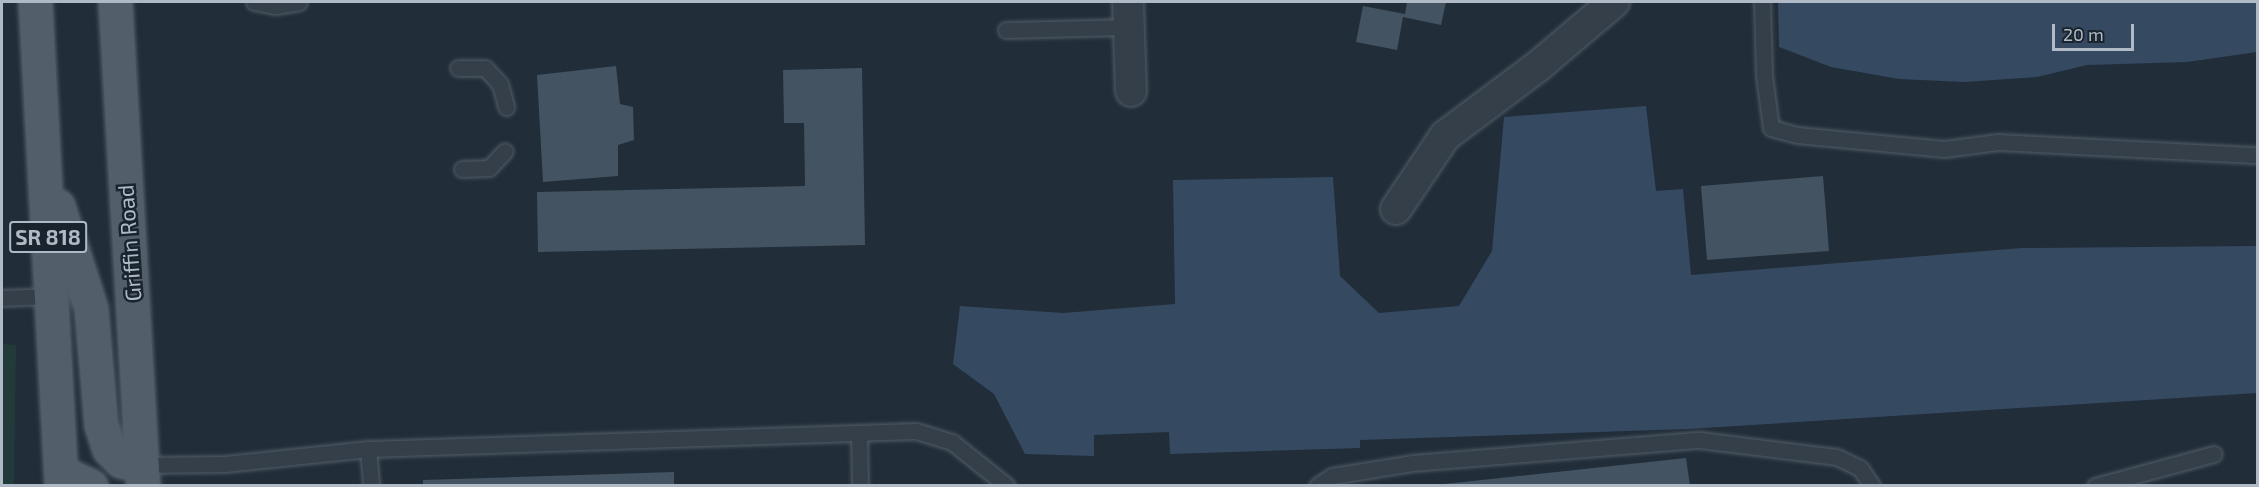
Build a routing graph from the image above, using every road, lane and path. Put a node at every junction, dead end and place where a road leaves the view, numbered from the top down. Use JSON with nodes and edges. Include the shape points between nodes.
{"nodes":[{"id":1,"x":35,"y":2,"type":"edge"},
{"id":2,"x":115,"y":2,"type":"edge"},
{"id":3,"x":254,"y":2,"type":"edge"},
{"id":4,"x":299,"y":2,"type":"edge"},
{"id":5,"x":1614,"y":2,"type":"edge"},
{"id":6,"x":1762,"y":2,"type":"edge"},
{"id":7,"x":1128,"y":14,"type":"edge"},
{"id":8,"x":1006,"y":30,"type":"dead end"},
{"id":9,"x":458,"y":68,"type":"dead end"},
{"id":10,"x":1131,"y":91,"type":"dead end"},
{"id":11,"x":506,"y":107,"type":"dead end"},
{"id":12,"x":505,"y":151,"type":"dead end"},
{"id":13,"x":2258,"y":155,"type":"edge"},
{"id":14,"x":44,"y":162,"type":"junction"},
{"id":15,"x":462,"y":169,"type":"dead end"},
{"id":16,"x":1396,"y":210,"type":"dead end"},
{"id":17,"x":51,"y":296,"type":"junction"},
{"id":18,"x":2,"y":298,"type":"edge"},
{"id":19,"x":859,"y":433,"type":"junction"},
{"id":20,"x":368,"y":449,"type":"junction"},
{"id":21,"x":2214,"y":453,"type":"dead end"},
{"id":22,"x":143,"y":475,"type":"edge"},
{"id":23,"x":61,"y":479,"type":"edge"},
{"id":24,"x":91,"y":486,"type":"edge"},
{"id":25,"x":371,"y":486,"type":"edge"},
{"id":26,"x":861,"y":486,"type":"edge"},
{"id":27,"x":1007,"y":486,"type":"edge"},
{"id":28,"x":1317,"y":486,"type":"edge"},
{"id":29,"x":1872,"y":486,"type":"edge"},
{"id":30,"x":2096,"y":486,"type":"edge"}],
"edges":[{"from":1,"to":14,"type":"main road","number":"SR 818"},
{"from":2,"to":22,"type":"main road","name":"Griffin Road"},
{"from":3,"to":4,"type":"lane","via":[[275,6]]},
{"from":5,"to":16,"type":"street","via":[[1537,67],[1445,136]]},
{"from":6,"to":13,"type":"lane","via":[[1764,75],[1771,128],[1797,135],[1944,149],[1998,142]]},
{"from":7,"to":8,"type":"lane"},
{"from":7,"to":10,"type":"street"},
{"from":9,"to":11,"type":"lane","via":[[485,68],[500,84]]},
{"from":12,"to":15,"type":"lane","via":[[489,168]]},
{"from":14,"to":17,"type":"main road","number":"SR 818"},
{"from":14,"to":22,"type":"main road","via":[[91,309],[101,425],[109,449]]},
{"from":17,"to":18,"type":"lane"},
{"from":17,"to":23,"type":"main road","number":"SR 818"},
{"from":19,"to":20,"type":"lane"},
{"from":19,"to":26,"type":"lane"},
{"from":19,"to":27,"type":"lane","via":[[916,431],[952,442]]},
{"from":20,"to":22,"type":"lane"},
{"from":20,"to":25,"type":"lane"},
{"from":21,"to":30,"type":"lane"},
{"from":23,"to":24,"type":"main road"},
{"from":28,"to":29,"type":"lane","via":[[1332,476],[1412,463],[1700,440],[1837,457],[1860,468]]}]}
